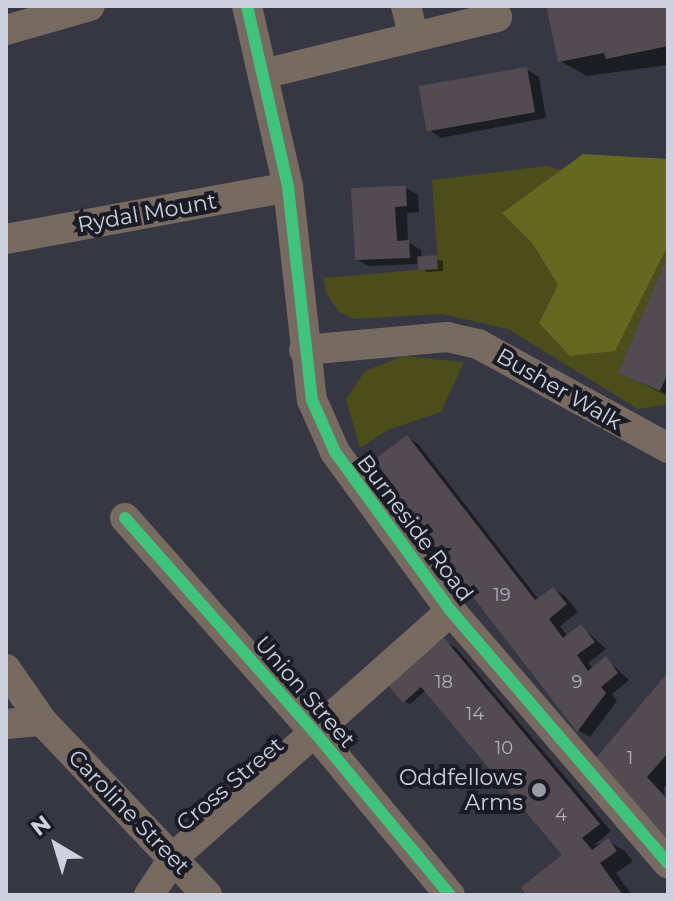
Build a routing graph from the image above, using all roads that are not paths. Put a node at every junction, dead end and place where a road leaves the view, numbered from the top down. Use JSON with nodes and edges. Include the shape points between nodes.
{"nodes":[{"id":1,"x":90,"y":6,"type":"edge"},
{"id":2,"x":247,"y":6,"type":"edge"},
{"id":3,"x":497,"y":17,"type":"dead end"},
{"id":4,"x":409,"y":20,"type":"edge"},
{"id":5,"x":6,"y":30,"type":"edge"},
{"id":6,"x":263,"y":74,"type":"junction"},
{"id":7,"x":288,"y":187,"type":"junction"},
{"id":8,"x":6,"y":239,"type":"edge"},
{"id":9,"x":304,"y":350,"type":"junction"},
{"id":10,"x":668,"y":448,"type":"edge"},
{"id":11,"x":125,"y":518,"type":"dead end"},
{"id":12,"x":451,"y":611,"type":"junction"},
{"id":13,"x":6,"y":669,"type":"edge"},
{"id":14,"x":42,"y":721,"type":"junction"},
{"id":15,"x":6,"y":724,"type":"edge"},
{"id":16,"x":317,"y":735,"type":"junction"},
{"id":17,"x":175,"y":856,"type":"junction"},
{"id":18,"x":668,"y":863,"type":"edge"},
{"id":19,"x":149,"y":895,"type":"edge"},
{"id":20,"x":207,"y":895,"type":"edge"},
{"id":21,"x":450,"y":895,"type":"edge"}],
"edges":[{"from":1,"to":5,"type":"street"},
{"from":2,"to":6,"type":"street","name":"Burneside Road"},
{"from":3,"to":4,"type":"street"},
{"from":4,"to":6,"type":"street"},
{"from":6,"to":7,"type":"street","name":"Burneside Road"},
{"from":7,"to":8,"type":"street","name":"Rydal Mount"},
{"from":7,"to":9,"type":"street","name":"Burneside Road"},
{"from":9,"to":10,"type":"street","name":"Busher Walk","via":[[447,337],[478,344]]},
{"from":9,"to":12,"type":"street","name":"Burneside Road","via":[[312,400],[335,452]]},
{"from":11,"to":16,"type":"street","name":"Union Street"},
{"from":12,"to":16,"type":"street","name":"Cross Street"},
{"from":12,"to":18,"type":"street","name":"Burneside Road"},
{"from":13,"to":14,"type":"street"},
{"from":14,"to":15,"type":"street"},
{"from":14,"to":17,"type":"street","name":"Caroline Street"},
{"from":16,"to":17,"type":"street","name":"Cross Street"},
{"from":16,"to":21,"type":"street","name":"Union Street"},
{"from":17,"to":19,"type":"street","name":"Cross Street"},
{"from":17,"to":20,"type":"street","name":"Caroline Street"}]}
